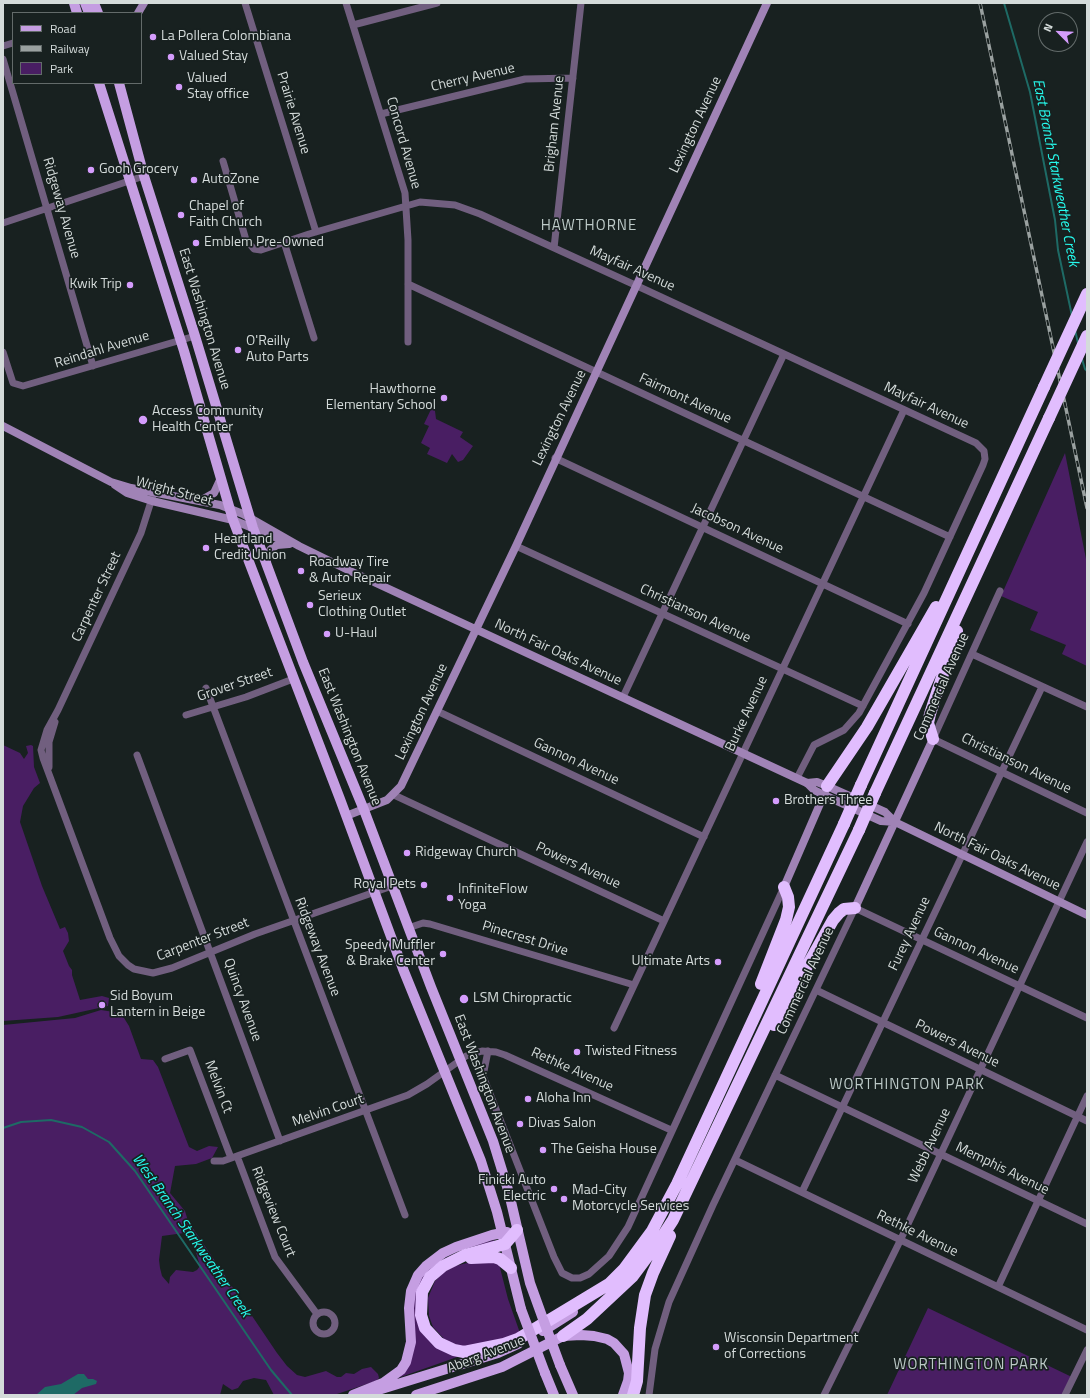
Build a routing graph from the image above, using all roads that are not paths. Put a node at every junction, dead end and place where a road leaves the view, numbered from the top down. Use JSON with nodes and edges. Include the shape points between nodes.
{"nodes":[{"id":1,"x":144,"y":3,"type":"edge"},
{"id":2,"x":245,"y":3,"type":"edge"},
{"id":3,"x":346,"y":3,"type":"edge"},
{"id":4,"x":437,"y":3,"type":"edge"},
{"id":5,"x":581,"y":3,"type":"edge"},
{"id":6,"x":767,"y":3,"type":"edge"},
{"id":7,"x":139,"y":12,"type":"edge"},
{"id":8,"x":353,"y":25,"type":"junction"},
{"id":9,"x":3,"y":59,"type":"edge"},
{"id":10,"x":573,"y":78,"type":"junction"},
{"id":11,"x":99,"y":84,"type":"edge"},
{"id":12,"x":118,"y":84,"type":"edge"},
{"id":13,"x":381,"y":114,"type":"junction"},
{"id":14,"x":223,"y":161,"type":"dead end"},
{"id":15,"x":144,"y":176,"type":"junction"},
{"id":16,"x":130,"y":181,"type":"junction"},
{"id":17,"x":406,"y":205,"type":"junction"},
{"id":18,"x":48,"y":210,"type":"junction"},
{"id":19,"x":3,"y":223,"type":"edge"},
{"id":20,"x":316,"y":232,"type":"junction"},
{"id":21,"x":284,"y":242,"type":"junction"},
{"id":22,"x":554,"y":248,"type":"junction"},
{"id":23,"x":408,"y":284,"type":"junction"},
{"id":24,"x":637,"y":286,"type":"junction"},
{"id":25,"x":1087,"y":294,"type":"edge"},
{"id":26,"x":195,"y":336,"type":"junction"},
{"id":27,"x":1087,"y":336,"type":"edge"},
{"id":28,"x":314,"y":338,"type":"dead end"},
{"id":29,"x":180,"y":339,"type":"junction"},
{"id":30,"x":408,"y":342,"type":"dead end"},
{"id":31,"x":3,"y":352,"type":"edge"},
{"id":32,"x":784,"y":354,"type":"junction"},
{"id":33,"x":93,"y":366,"type":"junction"},
{"id":34,"x":596,"y":372,"type":"junction"},
{"id":35,"x":904,"y":410,"type":"junction"},
{"id":36,"x":3,"y":426,"type":"edge"},
{"id":37,"x":743,"y":440,"type":"junction"},
{"id":38,"x":555,"y":458,"type":"junction"},
{"id":39,"x":221,"y":478,"type":"junction"},
{"id":40,"x":111,"y":482,"type":"junction"},
{"id":41,"x":154,"y":492,"type":"junction"},
{"id":42,"x":864,"y":496,"type":"junction"},
{"id":43,"x":152,"y":501,"type":"junction"},
{"id":44,"x":199,"y":501,"type":"junction"},
{"id":45,"x":230,"y":508,"type":"junction"},
{"id":46,"x":250,"y":517,"type":"junction"},
{"id":47,"x":233,"y":520,"type":"junction"},
{"id":48,"x":253,"y":528,"type":"junction"},
{"id":49,"x":702,"y":528,"type":"junction"},
{"id":50,"x":978,"y":531,"type":"junction"},
{"id":51,"x":950,"y":537,"type":"junction"},
{"id":52,"x":295,"y":545,"type":"junction"},
{"id":53,"x":516,"y":546,"type":"junction"},
{"id":54,"x":267,"y":566,"type":"junction"},
{"id":55,"x":976,"y":575,"type":"junction"},
{"id":56,"x":823,"y":584,"type":"junction"},
{"id":57,"x":1000,"y":591,"type":"dead end"},
{"id":58,"x":662,"y":613,"type":"junction"},
{"id":59,"x":908,"y":624,"type":"junction"},
{"id":60,"x":476,"y":629,"type":"junction"},
{"id":61,"x":972,"y":654,"type":"junction"},
{"id":62,"x":783,"y":669,"type":"junction"},
{"id":63,"x":293,"y":679,"type":"junction"},
{"id":64,"x":1042,"y":687,"type":"junction"},
{"id":65,"x":206,"y":688,"type":"dead end"},
{"id":66,"x":623,"y":697,"type":"junction"},
{"id":67,"x":863,"y":706,"type":"junction"},
{"id":68,"x":213,"y":707,"type":"junction"},
{"id":69,"x":1087,"y":708,"type":"edge"},
{"id":70,"x":437,"y":711,"type":"junction"},
{"id":71,"x":186,"y":715,"type":"dead end"},
{"id":72,"x":933,"y":739,"type":"junction"},
{"id":73,"x":743,"y":753,"type":"junction"},
{"id":74,"x":137,"y":755,"type":"dead end"},
{"id":75,"x":1002,"y":772,"type":"junction"},
{"id":76,"x":797,"y":778,"type":"junction"},
{"id":77,"x":826,"y":791,"type":"junction"},
{"id":78,"x":394,"y":794,"type":"junction"},
{"id":79,"x":364,"y":810,"type":"junction"},
{"id":80,"x":1087,"y":812,"type":"edge"},
{"id":81,"x":346,"y":816,"type":"junction"},
{"id":82,"x":895,"y":822,"type":"junction"},
{"id":83,"x":704,"y":837,"type":"junction"},
{"id":84,"x":1087,"y":842,"type":"edge"},
{"id":85,"x":962,"y":855,"type":"junction"},
{"id":86,"x":392,"y":886,"type":"junction"},
{"id":87,"x":784,"y":887,"type":"junction"},
{"id":88,"x":374,"y":893,"type":"junction"},
{"id":89,"x":1059,"y":901,"type":"junction"},
{"id":90,"x":855,"y":908,"type":"junction"},
{"id":91,"x":1087,"y":915,"type":"edge"},
{"id":92,"x":664,"y":921,"type":"junction"},
{"id":93,"x":294,"y":922,"type":"junction"},
{"id":94,"x":408,"y":928,"type":"junction"},
{"id":95,"x":922,"y":940,"type":"junction"},
{"id":96,"x":210,"y":953,"type":"junction"},
{"id":97,"x":634,"y":985,"type":"junction"},
{"id":98,"x":1019,"y":986,"type":"junction"},
{"id":99,"x":816,"y":990,"type":"junction"},
{"id":100,"x":1087,"y":1018,"type":"edge"},
{"id":101,"x":883,"y":1022,"type":"junction"},
{"id":102,"x":614,"y":1028,"type":"dead end"},
{"id":103,"x":755,"y":1049,"type":"junction"},
{"id":104,"x":488,"y":1051,"type":"junction"},
{"id":105,"x":165,"y":1059,"type":"dead end"},
{"id":106,"x":460,"y":1060,"type":"junction"},
{"id":107,"x":980,"y":1069,"type":"junction"},
{"id":108,"x":444,"y":1071,"type":"junction"},
{"id":109,"x":775,"y":1075,"type":"junction"},
{"id":110,"x":1087,"y":1096,"type":"edge"},
{"id":111,"x":842,"y":1107,"type":"junction"},
{"id":112,"x":365,"y":1112,"type":"junction"},
{"id":113,"x":1078,"y":1117,"type":"junction"},
{"id":114,"x":1087,"y":1121,"type":"edge"},
{"id":115,"x":671,"y":1130,"type":"junction"},
{"id":116,"x":700,"y":1136,"type":"junction"},
{"id":117,"x":280,"y":1141,"type":"junction"},
{"id":118,"x":940,"y":1154,"type":"junction"},
{"id":119,"x":234,"y":1157,"type":"junction"},
{"id":120,"x":735,"y":1160,"type":"junction"},
{"id":121,"x":214,"y":1161,"type":"dead end"},
{"id":122,"x":802,"y":1192,"type":"junction"},
{"id":123,"x":683,"y":1201,"type":"junction"},
{"id":124,"x":1038,"y":1201,"type":"junction"},
{"id":125,"x":404,"y":1215,"type":"dead end"},
{"id":126,"x":1087,"y":1224,"type":"edge"},
{"id":127,"x":517,"y":1230,"type":"junction"},
{"id":128,"x":503,"y":1238,"type":"junction"},
{"id":129,"x":900,"y":1240,"type":"junction"},
{"id":130,"x":454,"y":1261,"type":"junction"},
{"id":131,"x":511,"y":1268,"type":"junction"},
{"id":132,"x":609,"y":1284,"type":"junction"},
{"id":133,"x":998,"y":1287,"type":"junction"},
{"id":134,"x":317,"y":1314,"type":"dead end"},
{"id":135,"x":1087,"y":1330,"type":"edge"},
{"id":136,"x":563,"y":1336,"type":"junction"},
{"id":137,"x":1087,"y":1350,"type":"edge"},
{"id":138,"x":353,"y":1395,"type":"edge"},
{"id":139,"x":362,"y":1395,"type":"edge"},
{"id":140,"x":416,"y":1395,"type":"edge"},
{"id":141,"x":554,"y":1395,"type":"edge"},
{"id":142,"x":574,"y":1395,"type":"edge"},
{"id":143,"x":623,"y":1395,"type":"edge"},
{"id":144,"x":633,"y":1395,"type":"edge"},
{"id":145,"x":649,"y":1395,"type":"edge"},
{"id":146,"x":826,"y":1395,"type":"edge"},
{"id":147,"x":1066,"y":1395,"type":"edge"}],
"edges":[{"from":1,"to":7,"type":"street"},
{"from":2,"to":20,"type":"street","name":"Prairie Avenue"},
{"from":3,"to":8,"type":"street","name":"Concord Avenue"},
{"from":4,"to":8,"type":"street"},
{"from":5,"to":10,"type":"street","name":"Brigham Avenue"},
{"from":6,"to":24,"type":"street","name":"Lexington Avenue"},
{"from":8,"to":13,"type":"street","name":"Concord Avenue"},
{"from":9,"to":18,"type":"street","name":"Ridgeway Avenue"},
{"from":10,"to":13,"type":"street","name":"Cherry Avenue","via":[[525,79]]},
{"from":10,"to":22,"type":"street","name":"Brigham Avenue"},
{"from":11,"to":16,"type":"main road","name":"East Washington Avenue"},
{"from":12,"to":15,"type":"main road","name":"East Washington Avenue"},
{"from":13,"to":17,"type":"street","name":"Concord Avenue","via":[[405,193]]},
{"from":14,"to":21,"type":"street","name":"Mayfair Avenue","via":[[246,240],[254,249],[261,250]]},
{"from":15,"to":16,"type":"street"},
{"from":15,"to":26,"type":"main road","name":"East Washington Avenue"},
{"from":16,"to":18,"type":"street"},
{"from":16,"to":29,"type":"main road","name":"East Washington Avenue"},
{"from":17,"to":20,"type":"street","name":"Mayfair Avenue"},
{"from":17,"to":22,"type":"street","name":"Mayfair Avenue","via":[[420,202],[455,205]]},
{"from":17,"to":23,"type":"street","name":"Concord Avenue"},
{"from":18,"to":19,"type":"street"},
{"from":18,"to":33,"type":"street","name":"Ridgeway Avenue"},
{"from":20,"to":21,"type":"street","name":"Mayfair Avenue"},
{"from":21,"to":28,"type":"street"},
{"from":22,"to":24,"type":"street","name":"Mayfair Avenue"},
{"from":23,"to":30,"type":"street","name":"Concord Avenue"},
{"from":23,"to":34,"type":"street","name":"Fairmont Avenue"},
{"from":24,"to":32,"type":"street","name":"Mayfair Avenue"},
{"from":24,"to":34,"type":"street","name":"Lexington Avenue"},
{"from":25,"to":50,"type":"highway","bridge":true},
{"from":26,"to":29,"type":"street","name":"Reindahl Avenue"},
{"from":26,"to":46,"type":"main road","name":"East Washington Avenue"},
{"from":27,"to":55,"type":"highway","bridge":true},
{"from":29,"to":33,"type":"street","name":"Reindahl Avenue"},
{"from":29,"to":39,"type":"main road","name":"East Washington Avenue"},
{"from":31,"to":33,"type":"street","name":"Reindahl Avenue","via":[[13,383],[16,385],[32,384]]},
{"from":32,"to":35,"type":"street","name":"Mayfair Avenue"},
{"from":32,"to":37,"type":"street"},
{"from":34,"to":37,"type":"street","name":"Fairmont Avenue"},
{"from":34,"to":38,"type":"street","name":"Lexington Avenue"},
{"from":35,"to":42,"type":"street","name":"Burke Avenue"},
{"from":35,"to":51,"type":"street","name":"Mayfair Avenue","via":[[976,443],[984,451],[983,465]]},
{"from":36,"to":40,"type":"street","name":"Wright Street"},
{"from":37,"to":42,"type":"street","name":"Fairmont Avenue"},
{"from":37,"to":49,"type":"street"},
{"from":38,"to":49,"type":"street","name":"Jacobson Avenue"},
{"from":38,"to":53,"type":"street","name":"Lexington Avenue"},
{"from":39,"to":44,"type":"street","via":[[214,493]]},
{"from":39,"to":45,"type":"main road","name":"East Washington Avenue"},
{"from":40,"to":41,"type":"street","name":"Wright Street"},
{"from":40,"to":43,"type":"street","name":"Wright Street","via":[[128,493]]},
{"from":41,"to":43,"type":"street","name":"Carpenter Street"},
{"from":41,"to":44,"type":"street","name":"Wright Street"},
{"from":42,"to":51,"type":"street","name":"Fairmont Avenue"},
{"from":42,"to":56,"type":"street","name":"Burke Avenue"},
{"from":43,"to":47,"type":"street","name":"Wright Street"},
{"from":43,"to":96,"type":"street","name":"Carpenter Street","via":[[141,533],[42,743],[42,754],[119,956],[134,968],[153,972],[172,968]]},
{"from":44,"to":45,"type":"street","name":"Wright Street"},
{"from":45,"to":46,"type":"street","name":"North Fair Oaks Avenue"},
{"from":45,"to":47,"type":"main road","name":"East Washington Avenue"},
{"from":46,"to":48,"type":"main road","name":"East Washington Avenue"},
{"from":46,"to":52,"type":"street","name":"North Fair Oaks Avenue"},
{"from":47,"to":48,"type":"street","name":"North Fair Oaks Avenue"},
{"from":47,"to":63,"type":"main road","name":"East Washington Avenue"},
{"from":48,"to":52,"type":"street","name":"North Fair Oaks Avenue"},
{"from":48,"to":54,"type":"main road","name":"East Washington Avenue"},
{"from":49,"to":56,"type":"street","name":"Jacobson Avenue"},
{"from":49,"to":58,"type":"street"},
{"from":50,"to":77,"type":"highway","via":[[866,727]]},
{"from":50,"to":116,"type":"highway","bridge":true},
{"from":51,"to":59,"type":"street"},
{"from":52,"to":54,"type":"street","via":[[271,549],[267,556]]},
{"from":52,"to":60,"type":"street","name":"North Fair Oaks Avenue"},
{"from":53,"to":58,"type":"street","name":"Christianson Avenue"},
{"from":53,"to":60,"type":"street","name":"Lexington Avenue"},
{"from":54,"to":79,"type":"main road","name":"East Washington Avenue"},
{"from":55,"to":72,"type":"highway","via":[[930,714],[928,723]]},
{"from":55,"to":103,"type":"highway","bridge":true},
{"from":56,"to":59,"type":"street","name":"Jacobson Avenue"},
{"from":56,"to":62,"type":"street","name":"Burke Avenue"},
{"from":57,"to":61,"type":"street","name":"Commercial Avenue"},
{"from":58,"to":62,"type":"street","name":"Christianson Avenue"},
{"from":58,"to":66,"type":"street"},
{"from":59,"to":67,"type":"street"},
{"from":60,"to":66,"type":"street","name":"North Fair Oaks Avenue"},
{"from":60,"to":70,"type":"street","name":"Lexington Avenue"},
{"from":61,"to":64,"type":"street"},
{"from":61,"to":72,"type":"street","name":"Commercial Avenue"},
{"from":62,"to":67,"type":"street","name":"Christianson Avenue"},
{"from":62,"to":73,"type":"street","name":"Burke Avenue"},
{"from":63,"to":68,"type":"street","name":"Grover Street"},
{"from":63,"to":81,"type":"main road","name":"East Washington Avenue"},
{"from":64,"to":69,"type":"street"},
{"from":64,"to":75,"type":"street","name":"Furey Avenue"},
{"from":65,"to":68,"type":"street","name":"Ridgeway Avenue"},
{"from":66,"to":73,"type":"street","name":"North Fair Oaks Avenue"},
{"from":67,"to":76,"type":"street","via":[[844,730],[814,745]]},
{"from":68,"to":71,"type":"street","name":"Grover Street"},
{"from":68,"to":93,"type":"street","name":"Ridgeway Avenue"},
{"from":70,"to":78,"type":"street","name":"Lexington Avenue","via":[[402,786]]},
{"from":70,"to":83,"type":"street","name":"Gannon Avenue"},
{"from":72,"to":75,"type":"street","name":"Christianson Avenue"},
{"from":72,"to":82,"type":"street","name":"Commercial Avenue"},
{"from":73,"to":76,"type":"street","name":"North Fair Oaks Avenue"},
{"from":73,"to":83,"type":"street","name":"Burke Avenue"},
{"from":74,"to":96,"type":"street","name":"Quincy Avenue"},
{"from":75,"to":80,"type":"street","name":"Christianson Avenue"},
{"from":75,"to":85,"type":"street","name":"Furey Avenue"},
{"from":76,"to":77,"type":"street","name":"North Fair Oaks Avenue","via":[[807,783],[817,782]]},
{"from":77,"to":82,"type":"street","name":"North Fair Oaks Avenue","via":[[886,812]]},
{"from":77,"to":87,"type":"street"},
{"from":78,"to":79,"type":"street","name":"Lexington Avenue"},
{"from":78,"to":92,"type":"street","name":"Powers Avenue"},
{"from":79,"to":81,"type":"street","name":"Lexington Avenue"},
{"from":79,"to":86,"type":"main road","name":"East Washington Avenue"},
{"from":81,"to":88,"type":"main road","name":"East Washington Avenue"},
{"from":82,"to":85,"type":"street","name":"North Fair Oaks Avenue"},
{"from":82,"to":90,"type":"street","name":"Commercial Avenue"},
{"from":83,"to":92,"type":"street","name":"Burke Avenue"},
{"from":84,"to":89,"type":"street","name":"Webb Avenue"},
{"from":85,"to":89,"type":"street","name":"North Fair Oaks Avenue"},
{"from":85,"to":95,"type":"street","name":"Furey Avenue"},
{"from":86,"to":88,"type":"street","name":"Carpenter Street"},
{"from":86,"to":94,"type":"main road","name":"East Washington Avenue"},
{"from":87,"to":115,"type":"street"},
{"from":87,"to":116,"type":"highway","via":[[789,907],[786,920]]},
{"from":88,"to":93,"type":"street","name":"Carpenter Street"},
{"from":88,"to":108,"type":"main road","name":"East Washington Avenue"},
{"from":89,"to":91,"type":"street","name":"North Fair Oaks Avenue"},
{"from":89,"to":98,"type":"street","name":"Webb Avenue"},
{"from":90,"to":95,"type":"street","name":"Gannon Avenue"},
{"from":90,"to":99,"type":"street","name":"Commercial Avenue"},
{"from":90,"to":103,"type":"highway","via":[[844,909],[833,920],[770,1032]]},
{"from":92,"to":97,"type":"street","name":"Burke Avenue"},
{"from":93,"to":96,"type":"street","name":"Carpenter Street","via":[[255,934]]},
{"from":93,"to":112,"type":"street","name":"Ridgeway Avenue"},
{"from":94,"to":97,"type":"street","name":"Pinecrest Drive","via":[[423,923],[430,924]]},
{"from":94,"to":106,"type":"main road","name":"East Washington Avenue"},
{"from":95,"to":98,"type":"street","name":"Gannon Avenue"},
{"from":95,"to":101,"type":"street","name":"Furey Avenue"},
{"from":96,"to":117,"type":"street","name":"Quincy Avenue"},
{"from":97,"to":102,"type":"street","name":"Burke Avenue"},
{"from":98,"to":100,"type":"street","name":"Gannon Avenue"},
{"from":98,"to":107,"type":"street","name":"Webb Avenue"},
{"from":99,"to":101,"type":"street","name":"Powers Avenue"},
{"from":99,"to":109,"type":"street","name":"Commercial Avenue"},
{"from":101,"to":107,"type":"street","name":"Powers Avenue"},
{"from":101,"to":111,"type":"street","name":"Furey Avenue"},
{"from":103,"to":123,"type":"highway"},
{"from":104,"to":106,"type":"street","name":"Rethke Avenue","via":[[474,1052]]},
{"from":104,"to":115,"type":"street","name":"Rethke Avenue","via":[[500,1053],[542,1070]]},
{"from":104,"to":115,"type":"street","via":[[483,1076],[558,1268],[567,1276],[580,1278],[589,1274],[604,1262],[618,1245]]},
{"from":105,"to":119,"type":"street","name":"Melvin Ct","via":[[190,1050]]},
{"from":106,"to":108,"type":"street","name":"Melvin Court"},
{"from":106,"to":127,"type":"main road","name":"East Washington Avenue","via":[[500,1161]]},
{"from":107,"to":113,"type":"street","name":"Powers Avenue"},
{"from":107,"to":118,"type":"street","name":"Webb Avenue"},
{"from":108,"to":112,"type":"street","name":"Melvin Court","via":[[408,1095]]},
{"from":108,"to":128,"type":"main road","name":"East Washington Avenue","via":[[482,1161]]},
{"from":109,"to":111,"type":"street","name":"Memphis Avenue"},
{"from":109,"to":120,"type":"street","name":"Commercial Avenue"},
{"from":110,"to":113,"type":"street"},
{"from":111,"to":118,"type":"street","name":"Memphis Avenue"},
{"from":111,"to":122,"type":"street","name":"Furey Avenue"},
{"from":112,"to":117,"type":"street","name":"Melvin Court"},
{"from":112,"to":125,"type":"street","name":"Ridgeway Avenue"},
{"from":113,"to":114,"type":"street","name":"Powers Avenue"},
{"from":113,"to":124,"type":"street"},
{"from":116,"to":132,"type":"highway","via":[[652,1231],[624,1269]]},
{"from":117,"to":119,"type":"street","name":"Melvin Court"},
{"from":118,"to":124,"type":"street","name":"Memphis Avenue"},
{"from":118,"to":129,"type":"street","name":"Webb Avenue"},
{"from":119,"to":121,"type":"street","name":"Melvin Court"},
{"from":119,"to":134,"type":"street","name":"Ridgeview Court","via":[[275,1257]]},
{"from":120,"to":122,"type":"street","name":"Rethke Avenue"},
{"from":120,"to":145,"type":"street","name":"Commercial Avenue","via":[[669,1302],[656,1342]]},
{"from":122,"to":129,"type":"street","name":"Rethke Avenue"},
{"from":123,"to":136,"type":"highway","via":[[662,1237],[633,1276],[587,1319]]},
{"from":123,"to":144,"type":"highway","via":[[645,1296],[637,1381]]},
{"from":124,"to":126,"type":"street","name":"Memphis Avenue"},
{"from":124,"to":133,"type":"street"},
{"from":127,"to":128,"type":"highway"},
{"from":127,"to":142,"type":"main road","name":"East Washington Avenue","bridge":true,"via":[[536,1301]]},
{"from":128,"to":130,"type":"highway","via":[[487,1248]]},
{"from":128,"to":131,"type":"main road","name":"East Washington Avenue"},
{"from":128,"to":138,"type":"main road","via":[[456,1247],[426,1266],[418,1275],[411,1291],[411,1342],[406,1362],[401,1370],[383,1383]]},
{"from":129,"to":133,"type":"street","name":"Rethke Avenue"},
{"from":129,"to":146,"type":"street","name":"Webb Avenue"},
{"from":130,"to":131,"type":"highway","via":[[486,1256],[500,1259]]},
{"from":130,"to":132,"type":"highway","via":[[439,1268],[430,1277],[422,1292],[420,1309],[425,1328],[433,1338],[444,1346],[460,1351],[491,1347],[518,1339]]},
{"from":131,"to":141,"type":"main road","name":"East Washington Avenue","bridge":true,"via":[[521,1309]]},
{"from":132,"to":139,"type":"main road","name":"Aberg Avenue","via":[[588,1303],[523,1342],[498,1353]]},
{"from":133,"to":135,"type":"street","name":"Rethke Avenue"},
{"from":136,"to":140,"type":"main road","name":"Aberg Avenue","via":[[502,1367]]},
{"from":136,"to":143,"type":"main road","via":[[600,1337],[620,1348],[628,1363],[629,1373]]},
{"from":137,"to":147,"type":"street"}]}
